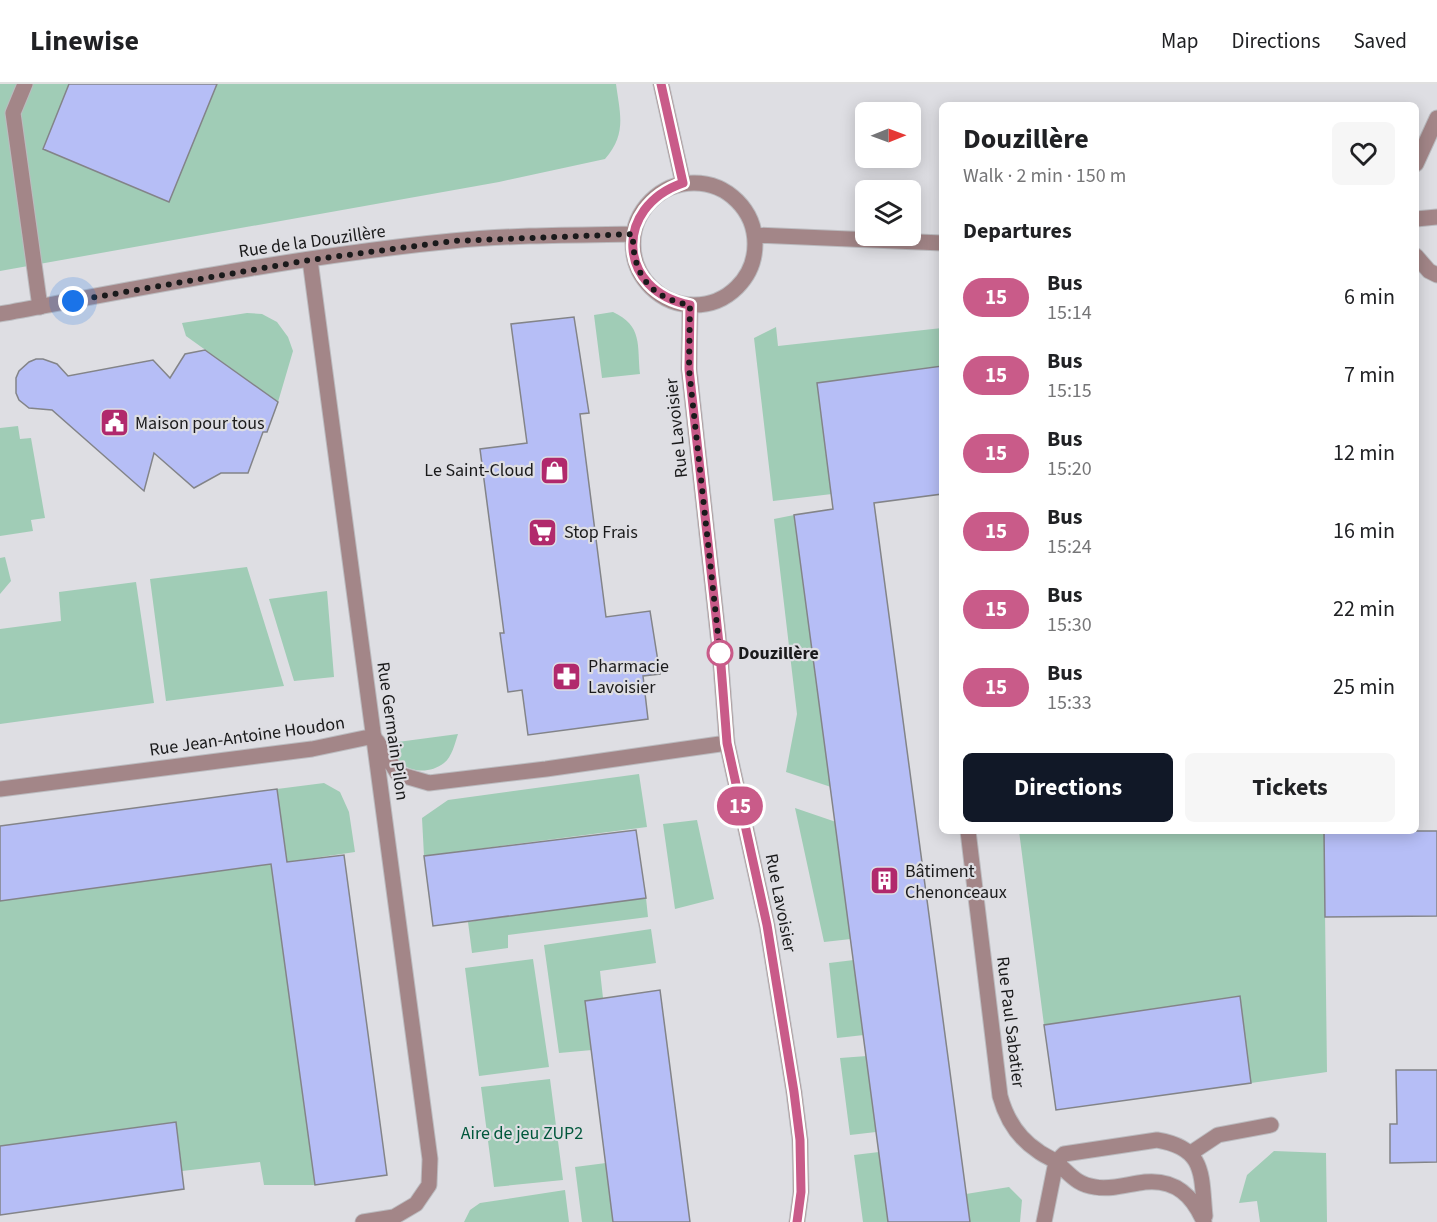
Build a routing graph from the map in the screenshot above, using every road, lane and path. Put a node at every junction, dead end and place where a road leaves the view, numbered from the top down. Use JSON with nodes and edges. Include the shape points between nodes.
{"nodes":[{"id":1,"x":25,"y":84,"type":"edge"},
{"id":2,"x":661,"y":84,"type":"edge"},
{"id":3,"x":1437,"y":118,"type":"edge"},
{"id":4,"x":1419,"y":157,"type":"edge"},
{"id":5,"x":683,"y":183,"type":"junction"},
{"id":6,"x":1437,"y":217,"type":"edge"},
{"id":7,"x":1419,"y":219,"type":"edge"},
{"id":8,"x":633,"y":234,"type":"junction"},
{"id":9,"x":755,"y":235,"type":"junction"},
{"id":10,"x":939,"y":243,"type":"edge"},
{"id":11,"x":1419,"y":259,"type":"edge"},
{"id":12,"x":310,"y":260,"type":"junction"},
{"id":13,"x":1437,"y":275,"type":"edge"},
{"id":14,"x":690,"y":305,"type":"junction"},
{"id":15,"x":40,"y":307,"type":"junction"},
{"id":16,"x":0,"y":314,"type":"edge"},
{"id":17,"x":374,"y":736,"type":"junction"},
{"id":18,"x":727,"y":743,"type":"junction"},
{"id":19,"x":0,"y":789,"type":"edge"},
{"id":20,"x":968,"y":834,"type":"edge"},
{"id":21,"x":1271,"y":1125,"type":"dead end"},
{"id":22,"x":1191,"y":1153,"type":"junction"},
{"id":23,"x":1056,"y":1162,"type":"junction"},
{"id":24,"x":363,"y":1222,"type":"edge"},
{"id":25,"x":798,"y":1222,"type":"edge"},
{"id":26,"x":1044,"y":1222,"type":"edge"},
{"id":27,"x":1205,"y":1222,"type":"edge"}],
"edges":[{"from":1,"to":15,"type":"street","via":[[13,113]]},
{"from":2,"to":5,"type":"street"},
{"from":3,"to":4,"type":"street"},
{"from":5,"to":8,"type":"street","via":[[667,189],[644,208]]},
{"from":5,"to":9,"type":"street","via":[[703,183],[738,201]]},
{"from":6,"to":7,"type":"street"},
{"from":8,"to":12,"type":"street","name":"Rue de la Douzillère","via":[[453,241]]},
{"from":8,"to":14,"type":"street","via":[[642,276],[662,296]]},
{"from":9,"to":10,"type":"street"},
{"from":9,"to":14,"type":"street","via":[[754,255],[735,290],[704,305]]},
{"from":11,"to":13,"type":"street"},
{"from":12,"to":15,"type":"street","name":"Rue de la Douzillère"},
{"from":12,"to":17,"type":"street","name":"Rue Germain Pilon"},
{"from":14,"to":18,"type":"street","name":"Rue Lavoisier","via":[[689,369]]},
{"from":15,"to":16,"type":"street","name":"Rue de la Douzillère"},
{"from":17,"to":18,"type":"street","via":[[398,774],[429,783]]},
{"from":17,"to":19,"type":"street","name":"Rue Jean-Antoine Houdon","via":[[312,749]]},
{"from":17,"to":24,"type":"street","name":"Rue Germain Pilon","via":[[430,1159],[429,1185],[416,1204],[394,1217]]},
{"from":18,"to":25,"type":"street","name":"Rue Lavoisier","via":[[767,925],[794,1092],[800,1140]]},
{"from":20,"to":23,"type":"street","name":"Rue Paul Sabatier","via":[[1000,1096],[1009,1119],[1024,1140]]},
{"from":21,"to":22,"type":"street","via":[[1218,1136]]},
{"from":22,"to":23,"type":"street","via":[[1171,1142],[1157,1140],[1070,1152]]},
{"from":22,"to":27,"type":"street","via":[[1201,1178]]},
{"from":23,"to":26,"type":"street"},
{"from":23,"to":27,"type":"street","name":"Rue Paul Sabatier","via":[[1080,1183],[1094,1187],[1147,1182],[1174,1186],[1196,1204]]}]}
